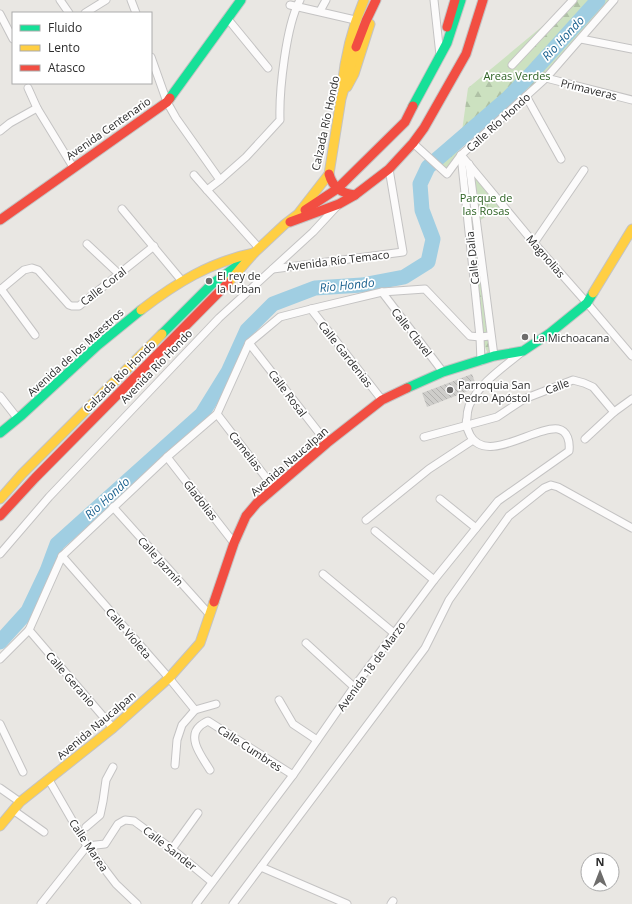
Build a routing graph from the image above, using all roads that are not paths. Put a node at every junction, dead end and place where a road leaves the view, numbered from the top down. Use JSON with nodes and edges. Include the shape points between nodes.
{"nodes":[{"id":1,"x":60,"y":0,"type":"edge"},
{"id":2,"x":106,"y":0,"type":"edge"},
{"id":3,"x":131,"y":0,"type":"edge"},
{"id":4,"x":241,"y":0,"type":"edge"},
{"id":5,"x":326,"y":0,"type":"edge"},
{"id":6,"x":364,"y":0,"type":"edge"},
{"id":7,"x":376,"y":0,"type":"edge"},
{"id":8,"x":380,"y":0,"type":"edge"},
{"id":9,"x":434,"y":0,"type":"edge"},
{"id":10,"x":455,"y":0,"type":"edge"},
{"id":11,"x":460,"y":0,"type":"edge"},
{"id":12,"x":483,"y":0,"type":"edge"},
{"id":13,"x":573,"y":0,"type":"edge"},
{"id":14,"x":614,"y":0,"type":"edge"},
{"id":15,"x":295,"y":4,"type":"edge"},
{"id":16,"x":320,"y":11,"type":"junction"},
{"id":17,"x":68,"y":12,"type":"edge"},
{"id":18,"x":87,"y":12,"type":"edge"},
{"id":19,"x":136,"y":12,"type":"edge"},
{"id":20,"x":0,"y":14,"type":"edge"},
{"id":21,"x":227,"y":18,"type":"junction"},
{"id":22,"x":355,"y":20,"type":"junction"},
{"id":23,"x":12,"y":37,"type":"edge"},
{"id":24,"x":581,"y":39,"type":"junction"},
{"id":25,"x":632,"y":49,"type":"edge"},
{"id":26,"x":440,"y":56,"type":"junction"},
{"id":27,"x":152,"y":60,"type":"edge"},
{"id":28,"x":512,"y":65,"type":"dead end"},
{"id":29,"x":268,"y":68,"type":"dead end"},
{"id":30,"x":546,"y":78,"type":"junction"},
{"id":31,"x":28,"y":88,"type":"dead end"},
{"id":32,"x":526,"y":96,"type":"junction"},
{"id":33,"x":341,"y":99,"type":"junction"},
{"id":34,"x":632,"y":100,"type":"edge"},
{"id":35,"x":167,"y":102,"type":"junction"},
{"id":36,"x":37,"y":108,"type":"junction"},
{"id":37,"x":0,"y":131,"type":"edge"},
{"id":38,"x":412,"y":143,"type":"junction"},
{"id":39,"x":461,"y":155,"type":"junction"},
{"id":40,"x":561,"y":159,"type":"dead end"},
{"id":41,"x":469,"y":163,"type":"junction"},
{"id":42,"x":74,"y":167,"type":"junction"},
{"id":43,"x":389,"y":169,"type":"junction"},
{"id":44,"x":584,"y":170,"type":"dead end"},
{"id":45,"x":328,"y":174,"type":"junction"},
{"id":46,"x":194,"y":175,"type":"dead end"},
{"id":47,"x":220,"y":180,"type":"junction"},
{"id":48,"x":337,"y":189,"type":"junction"},
{"id":49,"x":207,"y":190,"type":"junction"},
{"id":50,"x":355,"y":195,"type":"junction"},
{"id":51,"x":339,"y":204,"type":"junction"},
{"id":52,"x":122,"y":209,"type":"dead end"},
{"id":53,"x":298,"y":214,"type":"junction"},
{"id":54,"x":0,"y":220,"type":"edge"},
{"id":55,"x":285,"y":224,"type":"junction"},
{"id":56,"x":632,"y":229,"type":"edge"},
{"id":57,"x":534,"y":243,"type":"junction"},
{"id":58,"x":87,"y":244,"type":"dead end"},
{"id":59,"x":154,"y":246,"type":"junction"},
{"id":60,"x":257,"y":251,"type":"junction"},
{"id":61,"x":480,"y":252,"type":"junction"},
{"id":62,"x":472,"y":253,"type":"junction"},
{"id":63,"x":273,"y":269,"type":"junction"},
{"id":64,"x":119,"y":274,"type":"junction"},
{"id":65,"x":182,"y":281,"type":"junction"},
{"id":66,"x":0,"y":289,"type":"edge"},
{"id":67,"x":382,"y":292,"type":"junction"},
{"id":68,"x":588,"y":303,"type":"junction"},
{"id":69,"x":311,"y":308,"type":"junction"},
{"id":70,"x":35,"y":335,"type":"dead end"},
{"id":71,"x":490,"y":336,"type":"junction"},
{"id":72,"x":480,"y":337,"type":"junction"},
{"id":73,"x":249,"y":342,"type":"junction"},
{"id":74,"x":523,"y":351,"type":"junction"},
{"id":75,"x":494,"y":356,"type":"junction"},
{"id":76,"x":632,"y":356,"type":"edge"},
{"id":77,"x":482,"y":361,"type":"junction"},
{"id":78,"x":443,"y":372,"type":"junction"},
{"id":79,"x":0,"y":396,"type":"edge"},
{"id":80,"x":632,"y":399,"type":"edge"},
{"id":81,"x":382,"y":400,"type":"junction"},
{"id":82,"x":614,"y":412,"type":"junction"},
{"id":83,"x":217,"y":414,"type":"junction"},
{"id":84,"x":18,"y":419,"type":"junction"},
{"id":85,"x":465,"y":426,"type":"junction"},
{"id":86,"x":0,"y":433,"type":"edge"},
{"id":87,"x":424,"y":437,"type":"dead end"},
{"id":88,"x":585,"y":439,"type":"dead end"},
{"id":89,"x":473,"y":440,"type":"junction"},
{"id":90,"x":326,"y":443,"type":"junction"},
{"id":91,"x":167,"y":457,"type":"junction"},
{"id":92,"x":274,"y":488,"type":"junction"},
{"id":93,"x":0,"y":499,"type":"edge"},
{"id":94,"x":440,"y":499,"type":"dead end"},
{"id":95,"x":113,"y":507,"type":"junction"},
{"id":96,"x":0,"y":516,"type":"edge"},
{"id":97,"x":366,"y":520,"type":"dead end"},
{"id":98,"x":476,"y":528,"type":"junction"},
{"id":99,"x":632,"y":528,"type":"edge"},
{"id":100,"x":375,"y":530,"type":"dead end"},
{"id":101,"x":234,"y":543,"type":"junction"},
{"id":102,"x":0,"y":554,"type":"edge"},
{"id":103,"x":62,"y":556,"type":"junction"},
{"id":104,"x":323,"y":574,"type":"dead end"},
{"id":105,"x":434,"y":580,"type":"junction"},
{"id":106,"x":210,"y":615,"type":"junction"},
{"id":107,"x":29,"y":630,"type":"junction"},
{"id":108,"x":395,"y":634,"type":"junction"},
{"id":109,"x":306,"y":643,"type":"dead end"},
{"id":110,"x":0,"y":659,"type":"edge"},
{"id":111,"x":169,"y":678,"type":"junction"},
{"id":112,"x":354,"y":687,"type":"junction"},
{"id":113,"x":280,"y":700,"type":"dead end"},
{"id":114,"x":216,"y":704,"type":"dead end"},
{"id":115,"x":194,"y":710,"type":"junction"},
{"id":116,"x":0,"y":724,"type":"edge"},
{"id":117,"x":113,"y":728,"type":"junction"},
{"id":118,"x":317,"y":740,"type":"junction"},
{"id":119,"x":175,"y":765,"type":"dead end"},
{"id":120,"x":113,"y":767,"type":"dead end"},
{"id":121,"x":210,"y":770,"type":"dead end"},
{"id":122,"x":24,"y":772,"type":"dead end"},
{"id":123,"x":292,"y":775,"type":"junction"},
{"id":124,"x":49,"y":780,"type":"junction"},
{"id":125,"x":0,"y":788,"type":"edge"},
{"id":126,"x":20,"y":802,"type":"junction"},
{"id":127,"x":13,"y":810,"type":"junction"},
{"id":128,"x":198,"y":813,"type":"dead end"},
{"id":129,"x":0,"y":826,"type":"edge"},
{"id":130,"x":86,"y":827,"type":"dead end"},
{"id":131,"x":44,"y":832,"type":"dead end"},
{"id":132,"x":87,"y":846,"type":"junction"},
{"id":133,"x":172,"y":849,"type":"junction"},
{"id":134,"x":261,"y":867,"type":"junction"},
{"id":135,"x":212,"y":882,"type":"junction"},
{"id":136,"x":41,"y":904,"type":"edge"},
{"id":137,"x":137,"y":904,"type":"edge"},
{"id":138,"x":196,"y":904,"type":"edge"},
{"id":139,"x":233,"y":904,"type":"edge"},
{"id":140,"x":347,"y":904,"type":"edge"}],
"edges":[{"from":1,"to":17,"type":"street"},
{"from":2,"to":18,"type":"street"},
{"from":3,"to":19,"type":"street"},
{"from":4,"to":21,"type":"main road","name":"Avenida Centenario"},
{"from":5,"to":16,"type":"street"},
{"from":6,"to":22,"type":"main road"},
{"from":7,"to":33,"type":"main road","name":"Calzada Río Hondo","via":[[354,53]]},
{"from":8,"to":33,"type":"main road","via":[[354,74]]},
{"from":9,"to":26,"type":"street"},
{"from":10,"to":26,"type":"main road"},
{"from":11,"to":26,"type":"main road","via":[[447,43]]},
{"from":12,"to":38,"type":"main road","via":[[466,54],[424,128]]},
{"from":13,"to":28,"type":"street"},
{"from":14,"to":24,"type":"street","name":"Calle Río Hondo"},
{"from":15,"to":16,"type":"street"},
{"from":15,"to":47,"type":"street","via":[[287,43],[280,120],[246,157]]},
{"from":16,"to":22,"type":"street"},
{"from":20,"to":23,"type":"street"},
{"from":21,"to":29,"type":"street"},
{"from":21,"to":35,"type":"main road","name":"Avenida Centenario"},
{"from":22,"to":33,"type":"main road","via":[[343,71]]},
{"from":24,"to":25,"type":"street"},
{"from":24,"to":30,"type":"street","name":"Calle Río Hondo"},
{"from":26,"to":48,"type":"main road","via":[[405,122]]},
{"from":27,"to":35,"type":"street"},
{"from":30,"to":32,"type":"street","name":"Calle Río Hondo"},
{"from":30,"to":34,"type":"street","name":"Primaveras"},
{"from":31,"to":36,"type":"street"},
{"from":32,"to":39,"type":"street","name":"Calle Río Hondo"},
{"from":32,"to":40,"type":"street"},
{"from":33,"to":45,"type":"main road","name":"Calzada Río Hondo"},
{"from":35,"to":42,"type":"main road","name":"Avenida Centenario"},
{"from":35,"to":47,"type":"street"},
{"from":36,"to":37,"type":"street"},
{"from":36,"to":42,"type":"street"},
{"from":38,"to":39,"type":"street","name":"Calle Río Hondo","via":[[447,174]]},
{"from":38,"to":43,"type":"main road"},
{"from":39,"to":41,"type":"street","name":"Magnolias"},
{"from":39,"to":62,"type":"street","name":"Calle Dalia"},
{"from":41,"to":57,"type":"street","name":"Magnolias"},
{"from":41,"to":61,"type":"street","name":"Calle Dalia"},
{"from":42,"to":54,"type":"main road","name":"Avenida Centenario"},
{"from":43,"to":50,"type":"main road"},
{"from":43,"to":63,"type":"street","name":"Avenida Río Temaco","via":[[403,252]]},
{"from":44,"to":57,"type":"street"},
{"from":45,"to":48,"type":"main road","via":[[331,183]]},
{"from":45,"to":53,"type":"main road","name":"Calzada Río Hondo"},
{"from":46,"to":49,"type":"street"},
{"from":47,"to":49,"type":"street"},
{"from":48,"to":50,"type":"main road","via":[[344,194]]},
{"from":48,"to":53,"type":"main road"},
{"from":49,"to":60,"type":"street"},
{"from":50,"to":51,"type":"main road"},
{"from":51,"to":55,"type":"main road"},
{"from":51,"to":63,"type":"street","name":"Avenida Río Hondo"},
{"from":52,"to":59,"type":"street"},
{"from":53,"to":55,"type":"main road","name":"Calzada Río Hondo"},
{"from":55,"to":60,"type":"main road","name":"Calzada Río Hondo"},
{"from":56,"to":68,"type":"main road","name":"Avenida Naucalpan"},
{"from":57,"to":68,"type":"street","name":"Magnolias"},
{"from":58,"to":64,"type":"street"},
{"from":59,"to":64,"type":"street","name":"Calle Coral"},
{"from":59,"to":65,"type":"street"},
{"from":60,"to":65,"type":"main road","name":"Avenida de los Maestros","via":[[212,265]]},
{"from":60,"to":93,"type":"main road","name":"Calzada Río Hondo","via":[[212,284]]},
{"from":60,"to":96,"type":"main road","name":"Calzada Río Hondo"},
{"from":61,"to":62,"type":"street"},
{"from":61,"to":71,"type":"street","name":"Calle Dalia"},
{"from":62,"to":72,"type":"street","name":"Calle Dalia"},
{"from":63,"to":102,"type":"street","name":"Avenida Río Hondo","via":[[219,318],[49,497]]},
{"from":64,"to":66,"type":"street","name":"Calle Coral","via":[[79,306],[69,304],[38,270],[32,268],[24,270]]},
{"from":65,"to":84,"type":"main road","name":"Avenida de los Maestros","via":[[126,321]]},
{"from":66,"to":70,"type":"street"},
{"from":67,"to":69,"type":"street"},
{"from":67,"to":72,"type":"street","via":[[425,289],[470,336]]},
{"from":67,"to":78,"type":"street","name":"Calle Clavel"},
{"from":68,"to":74,"type":"main road","name":"Avenida Naucalpan","via":[[550,334]]},
{"from":68,"to":76,"type":"street","name":"Magnolias"},
{"from":69,"to":73,"type":"street","via":[[280,317]]},
{"from":69,"to":81,"type":"street","name":"Calle Gardenias"},
{"from":71,"to":72,"type":"street"},
{"from":71,"to":75,"type":"street","name":"Calle Dalia"},
{"from":72,"to":77,"type":"street","name":"Calle Dalia"},
{"from":73,"to":83,"type":"street"},
{"from":73,"to":90,"type":"street","name":"Calle Rosal"},
{"from":74,"to":75,"type":"main road","name":"Avenida Naucalpan"},
{"from":74,"to":85,"type":"street","via":[[481,387],[469,406]]},
{"from":75,"to":77,"type":"main road","name":"Avenida Naucalpan"},
{"from":77,"to":78,"type":"main road","name":"Avenida Naucalpan"},
{"from":78,"to":81,"type":"main road","name":"Avenida Naucalpan"},
{"from":79,"to":84,"type":"street"},
{"from":80,"to":82,"type":"street"},
{"from":81,"to":90,"type":"main road","name":"Avenida Naucalpan"},
{"from":82,"to":85,"type":"street","name":"Calle","via":[[593,387],[573,380],[524,400],[497,417]]},
{"from":82,"to":88,"type":"street"},
{"from":83,"to":91,"type":"street"},
{"from":83,"to":92,"type":"street","name":"Camelias"},
{"from":84,"to":86,"type":"main road","name":"Avenida de los Maestros"},
{"from":85,"to":87,"type":"street","name":"Calle"},
{"from":85,"to":89,"type":"street"},
{"from":89,"to":97,"type":"street","via":[[429,469]]},
{"from":89,"to":98,"type":"street","name":"Avenida 18 de Marzo","via":[[486,446],[504,445],[550,429],[560,430],[567,435],[570,444],[570,451],[498,501]]},
{"from":90,"to":92,"type":"main road","name":"Avenida Naucalpan"},
{"from":91,"to":95,"type":"street"},
{"from":91,"to":101,"type":"street","name":"Gladolias"},
{"from":92,"to":101,"type":"main road","name":"Avenida Naucalpan","via":[[246,516]]},
{"from":94,"to":98,"type":"street"},
{"from":95,"to":103,"type":"street"},
{"from":95,"to":106,"type":"street","name":"Calle Jazmín"},
{"from":98,"to":105,"type":"street","name":"Avenida 18 de Marzo"},
{"from":99,"to":134,"type":"street","via":[[551,485],[509,516],[449,600],[425,648]]},
{"from":100,"to":105,"type":"street"},
{"from":101,"to":106,"type":"main road","name":"Avenida Naucalpan"},
{"from":103,"to":107,"type":"street"},
{"from":103,"to":111,"type":"street","name":"Calle Violeta"},
{"from":104,"to":108,"type":"street"},
{"from":105,"to":108,"type":"street","name":"Avenida 18 de Marzo"},
{"from":106,"to":111,"type":"main road","name":"Avenida Naucalpan","via":[[200,643]]},
{"from":107,"to":110,"type":"street"},
{"from":107,"to":117,"type":"street","name":"Calle Geranio"},
{"from":108,"to":112,"type":"street","name":"Avenida 18 de Marzo"},
{"from":109,"to":112,"type":"street"},
{"from":111,"to":115,"type":"street","name":"Calle Violeta"},
{"from":111,"to":117,"type":"main road","name":"Avenida Naucalpan"},
{"from":112,"to":118,"type":"street","name":"Avenida 18 de Marzo"},
{"from":113,"to":118,"type":"street","via":[[294,724]]},
{"from":114,"to":115,"type":"street"},
{"from":115,"to":119,"type":"street","via":[[182,726],[177,740]]},
{"from":116,"to":122,"type":"street"},
{"from":117,"to":124,"type":"main road","name":"Avenida Naucalpan"},
{"from":118,"to":123,"type":"street","name":"Avenida 18 de Marzo"},
{"from":120,"to":130,"type":"street","via":[[106,780],[100,815]]},
{"from":121,"to":123,"type":"street","name":"Calle Cumbres","via":[[195,744],[199,726],[208,721]]},
{"from":123,"to":135,"type":"street","name":"Avenida 18 de Marzo"},
{"from":124,"to":126,"type":"main road","name":"Avenida Naucalpan"},
{"from":124,"to":132,"type":"street","name":"Calle Marea"},
{"from":125,"to":126,"type":"street"},
{"from":126,"to":127,"type":"main road","name":"Avenida Naucalpan"},
{"from":127,"to":129,"type":"main road","name":"Avenida Naucalpan"},
{"from":127,"to":131,"type":"street"},
{"from":128,"to":133,"type":"street"},
{"from":132,"to":133,"type":"street","name":"Calle Sander","via":[[105,844],[118,824],[125,820],[134,821]]},
{"from":132,"to":136,"type":"street"},
{"from":132,"to":137,"type":"street","name":"Calle Marea","via":[[116,884]]},
{"from":133,"to":135,"type":"street","name":"Calle Sander"},
{"from":134,"to":139,"type":"street"},
{"from":134,"to":140,"type":"street"},
{"from":135,"to":138,"type":"street","name":"Avenida 18 de Marzo"}]}
